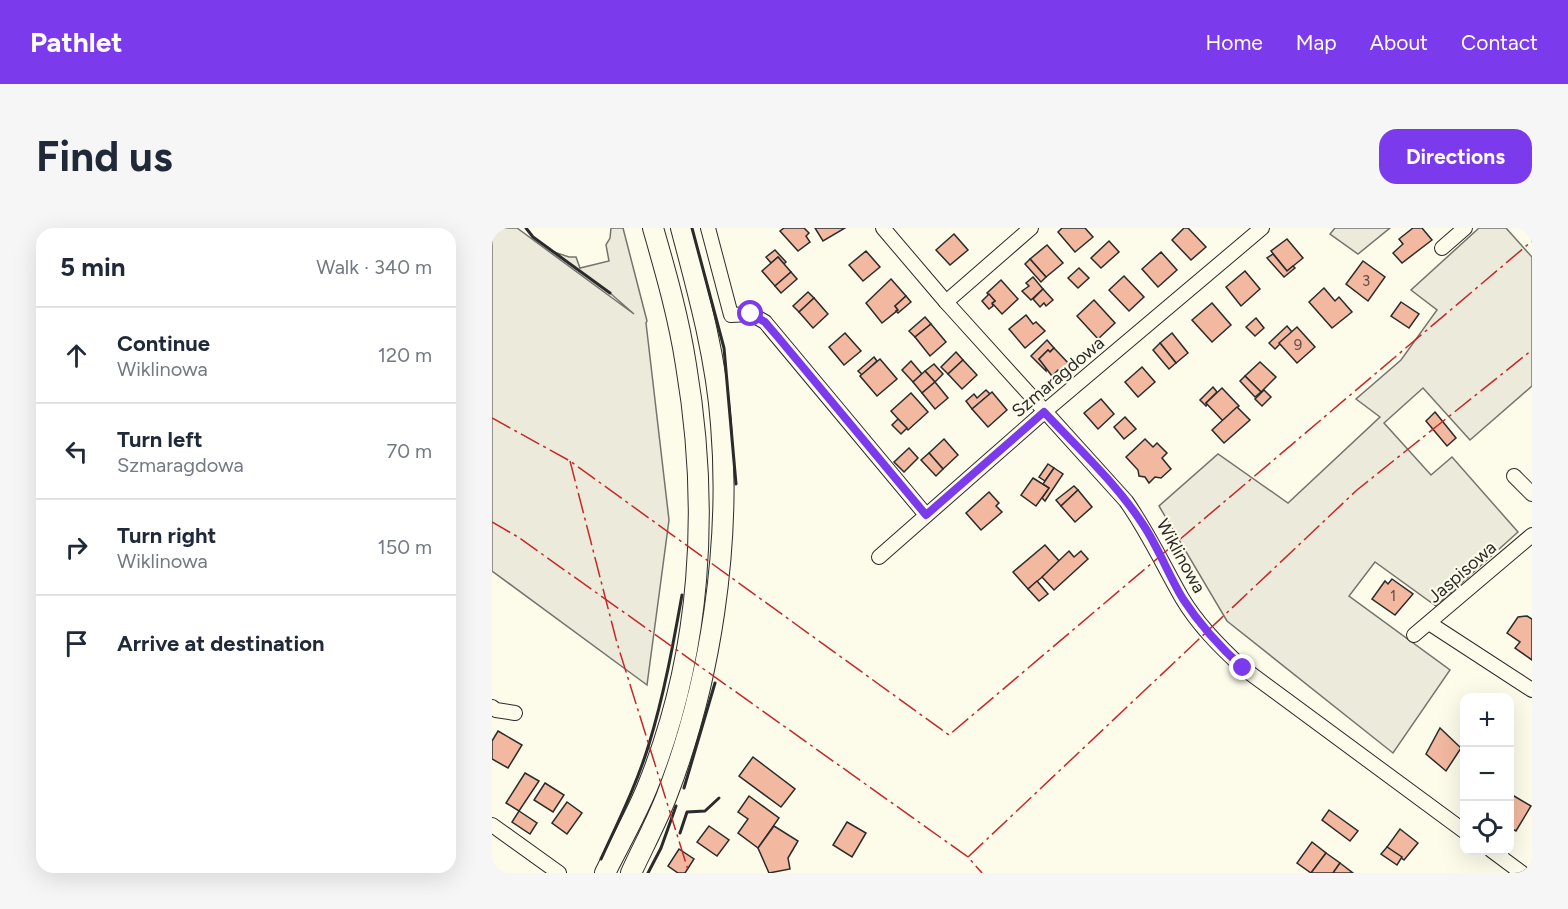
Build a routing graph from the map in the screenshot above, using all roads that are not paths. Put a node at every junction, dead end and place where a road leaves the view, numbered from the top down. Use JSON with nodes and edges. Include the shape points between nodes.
{"nodes":[{"id":1,"x":653,"y":228,"type":"edge"},
{"id":2,"x":681,"y":228,"type":"edge"},
{"id":3,"x":708,"y":228,"type":"edge"},
{"id":4,"x":883,"y":228,"type":"edge"},
{"id":5,"x":1031,"y":228,"type":"edge"},
{"id":6,"x":1262,"y":228,"type":"edge"},
{"id":7,"x":1465,"y":228,"type":"edge"},
{"id":8,"x":1442,"y":248,"type":"dead end"},
{"id":9,"x":946,"y":302,"type":"junction"},
{"id":10,"x":1044,"y":412,"type":"junction"},
{"id":11,"x":1514,"y":476,"type":"dead end"},
{"id":12,"x":1532,"y":494,"type":"edge"},
{"id":13,"x":926,"y":515,"type":"junction"},
{"id":14,"x":1532,"y":535,"type":"edge"},
{"id":15,"x":879,"y":557,"type":"dead end"},
{"id":16,"x":1430,"y":623,"type":"junction"},
{"id":17,"x":1414,"y":635,"type":"dead end"},
{"id":18,"x":1532,"y":690,"type":"edge"},
{"id":19,"x":492,"y":707,"type":"edge"},
{"id":20,"x":515,"y":713,"type":"dead end"},
{"id":21,"x":492,"y":825,"type":"edge"},
{"id":22,"x":1460,"y":828,"type":"edge"},
{"id":23,"x":1498,"y":855,"type":"edge"},
{"id":24,"x":559,"y":873,"type":"edge"},
{"id":25,"x":605,"y":873,"type":"edge"},
{"id":26,"x":631,"y":873,"type":"edge"},
{"id":27,"x":1522,"y":873,"type":"edge"}],
"edges":[{"from":1,"to":25,"type":"main road","via":[[686,362],[694,418],[700,531],[690,637],[667,732],[647,789]]},
{"from":2,"to":26,"type":"main road","via":[[705,320],[721,423],[722,530],[714,618],[699,697],[667,795]]},
{"from":3,"to":13,"type":"street","via":[[731,315],[751,314],[765,322]]},
{"from":4,"to":9,"type":"street","name":"Wiklinowa"},
{"from":5,"to":9,"type":"street"},
{"from":6,"to":10,"type":"street","name":"Szmaragdowa"},
{"from":7,"to":8,"type":"street"},
{"from":9,"to":10,"type":"street","name":"Wiklinowa"},
{"from":10,"to":13,"type":"street","name":"Szmaragdowa"},
{"from":10,"to":22,"type":"street","name":"Wiklinowa","via":[[1112,484],[1144,525],[1182,597],[1218,645],[1243,668]]},
{"from":11,"to":12,"type":"street"},
{"from":13,"to":15,"type":"street","name":"Szmaragdowa"},
{"from":14,"to":16,"type":"street","name":"Jaspisowa"},
{"from":16,"to":17,"type":"street","name":"Jaspisowa"},
{"from":16,"to":18,"type":"street"},
{"from":19,"to":20,"type":"street"},
{"from":21,"to":24,"type":"street"},
{"from":23,"to":27,"type":"street"}]}
